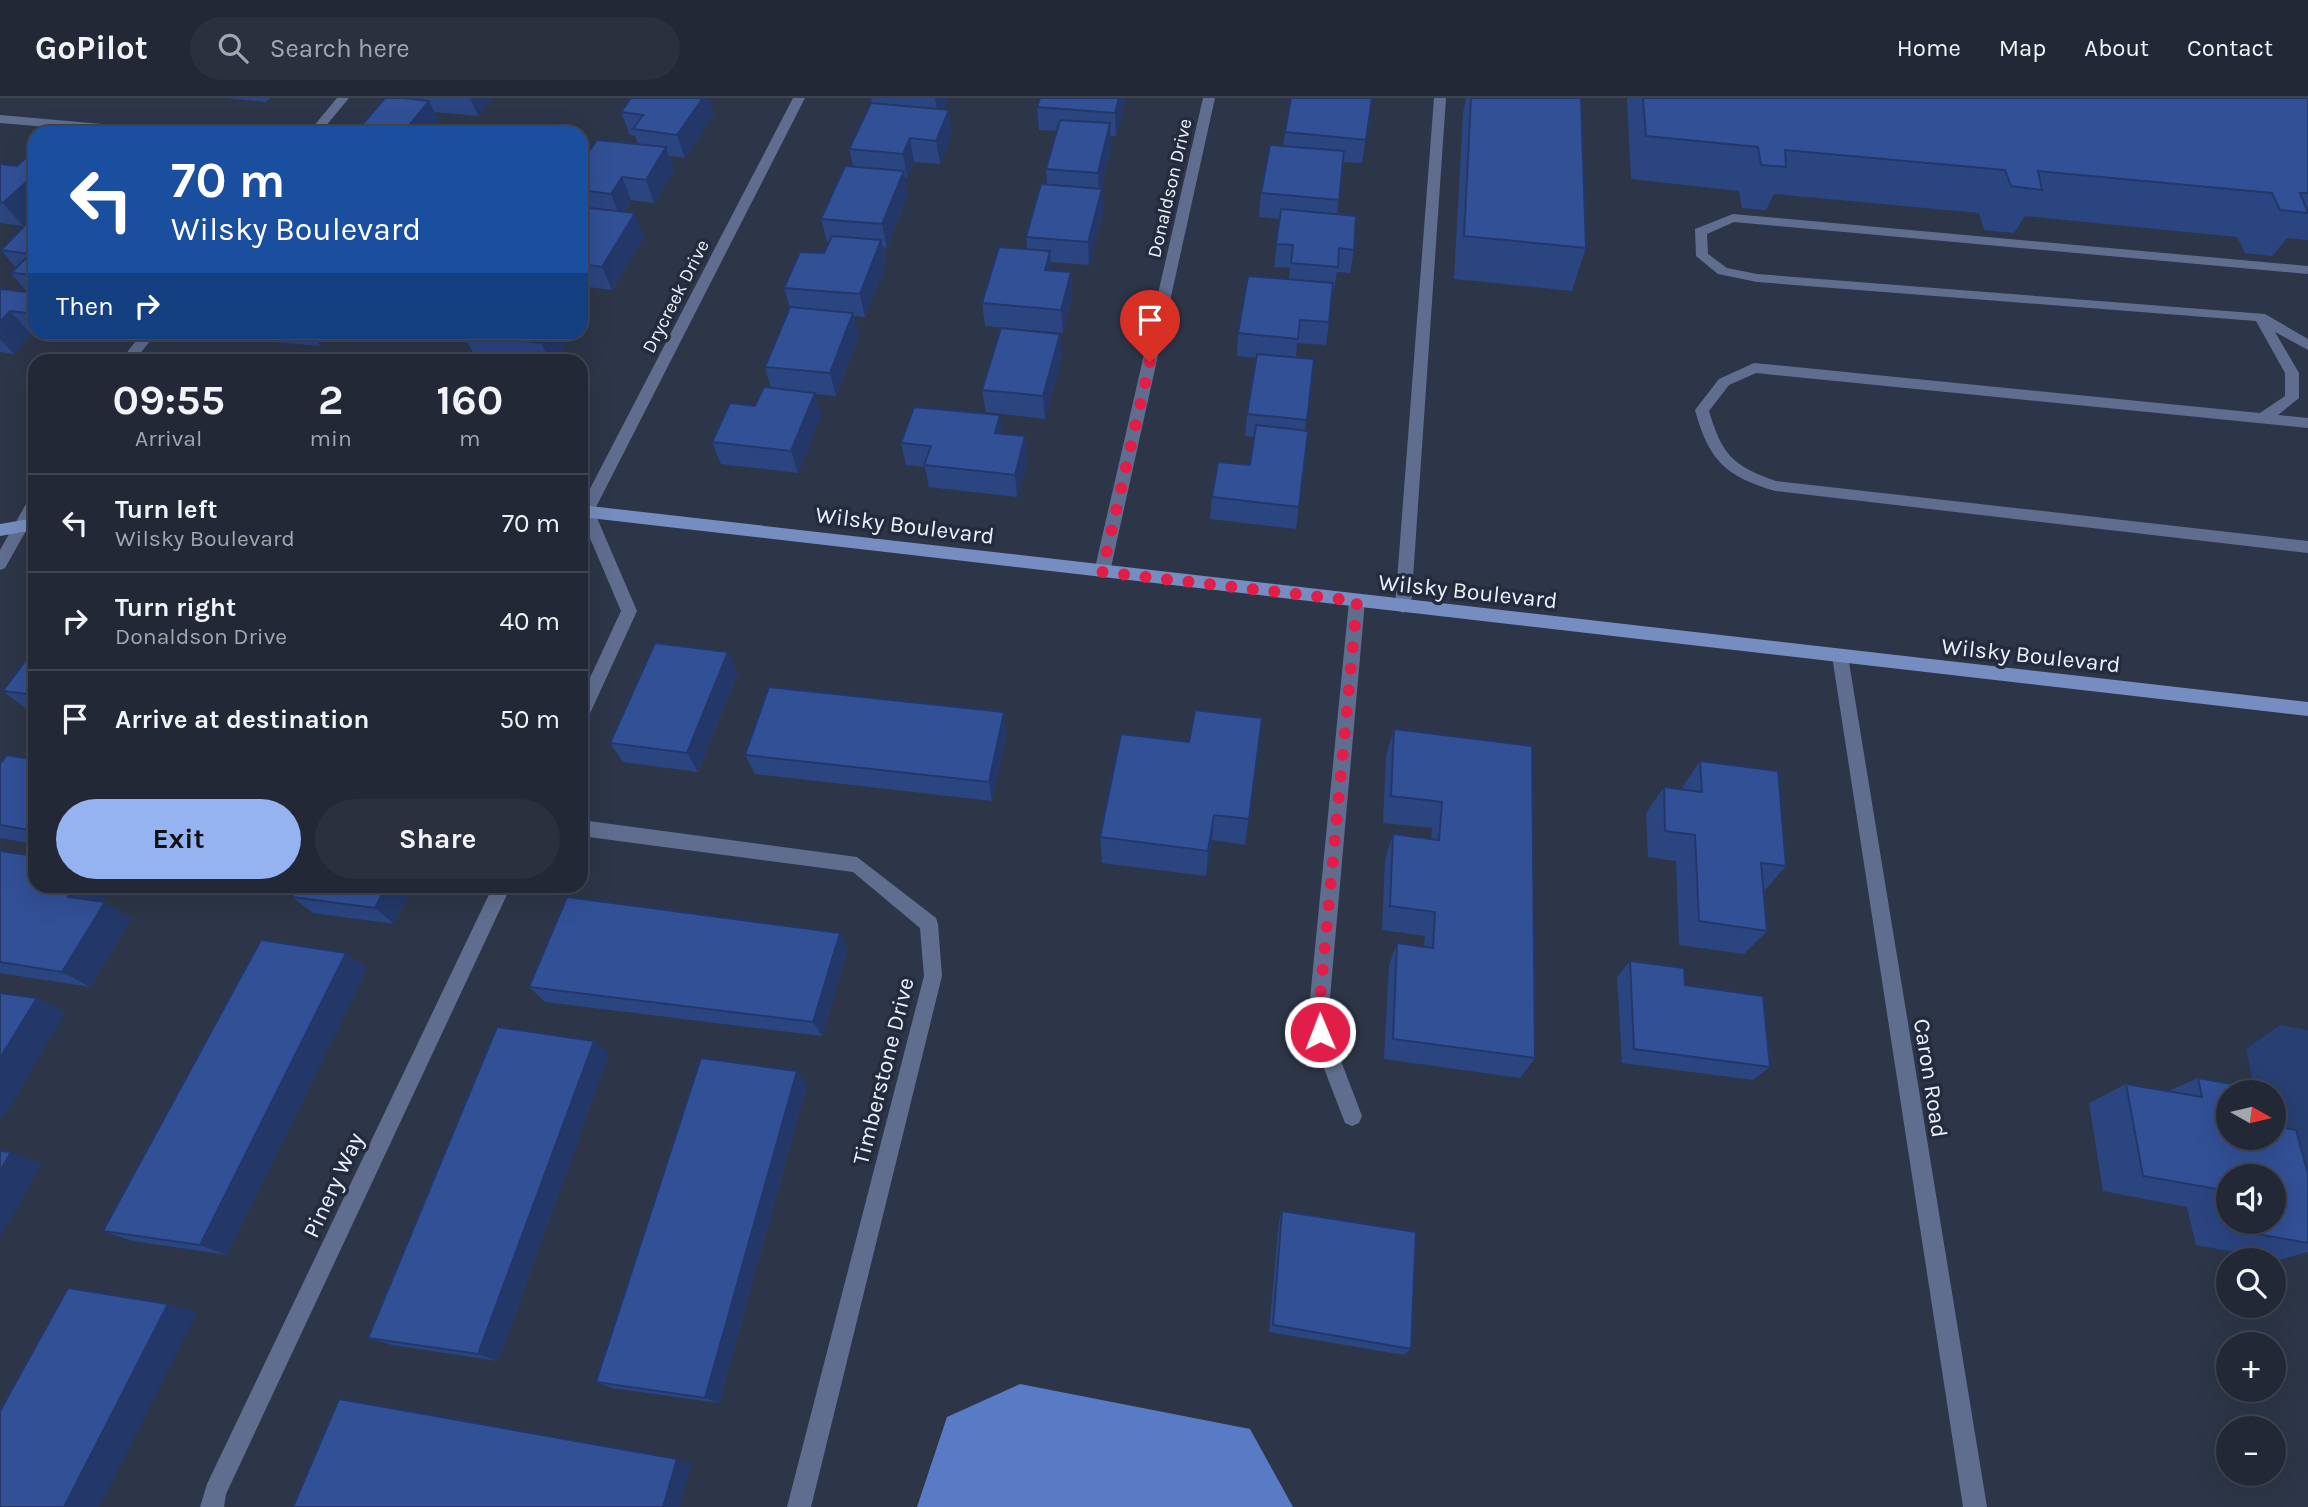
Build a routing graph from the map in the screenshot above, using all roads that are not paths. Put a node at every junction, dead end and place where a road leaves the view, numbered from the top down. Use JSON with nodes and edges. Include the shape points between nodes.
{"nodes":[{"id":1,"x":343,"y":98,"type":"edge"},
{"id":2,"x":799,"y":98,"type":"edge"},
{"id":3,"x":1209,"y":98,"type":"edge"},
{"id":4,"x":1440,"y":98,"type":"edge"},
{"id":5,"x":0,"y":119,"type":"edge"},
{"id":6,"x":80,"y":126,"type":"edge"},
{"id":7,"x":320,"y":126,"type":"edge"},
{"id":8,"x":2308,"y":271,"type":"edge"},
{"id":9,"x":2260,"y":317,"type":"junction"},
{"id":10,"x":144,"y":340,"type":"edge"},
{"id":11,"x":2308,"y":345,"type":"edge"},
{"id":12,"x":133,"y":354,"type":"edge"},
{"id":13,"x":2263,"y":418,"type":"junction"},
{"id":14,"x":2308,"y":424,"type":"edge"},
{"id":15,"x":588,"y":501,"type":"edge"},
{"id":16,"x":28,"y":512,"type":"edge"},
{"id":17,"x":588,"y":512,"type":"edge"},
{"id":18,"x":588,"y":522,"type":"edge"},
{"id":19,"x":28,"y":525,"type":"edge"},
{"id":20,"x":19,"y":527,"type":"junction"},
{"id":21,"x":0,"y":530,"type":"edge"},
{"id":22,"x":2308,"y":547,"type":"edge"},
{"id":23,"x":0,"y":564,"type":"edge"},
{"id":24,"x":1102,"y":572,"type":"junction"},
{"id":25,"x":1357,"y":601,"type":"junction"},
{"id":26,"x":1403,"y":607,"type":"junction"},
{"id":27,"x":1840,"y":656,"type":"junction"},
{"id":28,"x":588,"y":700,"type":"edge"},
{"id":29,"x":2308,"y":709,"type":"edge"},
{"id":30,"x":588,"y":829,"type":"edge"},
{"id":31,"x":499,"y":893,"type":"edge"},
{"id":32,"x":1352,"y":1116,"type":"dead end"},
{"id":33,"x":212,"y":1507,"type":"edge"},
{"id":34,"x":799,"y":1507,"type":"edge"},
{"id":35,"x":1975,"y":1507,"type":"edge"}],
"edges":[{"from":1,"to":7,"type":"street"},
{"from":2,"to":15,"type":"street","name":"Drycreek Drive"},
{"from":3,"to":24,"type":"street","name":"Donaldson Drive"},
{"from":4,"to":26,"type":"street"},
{"from":5,"to":6,"type":"street"},
{"from":8,"to":9,"type":"street","via":[[1733,218],[1700,232],[1702,256],[1723,271],[1757,278]]},
{"from":9,"to":11,"type":"street"},
{"from":9,"to":13,"type":"street","via":[[2292,373],[2292,398]]},
{"from":10,"to":12,"type":"street"},
{"from":13,"to":14,"type":"street"},
{"from":13,"to":22,"type":"street","via":[[1754,368],[1724,382],[1702,410],[1710,443],[1736,473],[1775,486]]},
{"from":16,"to":20,"type":"street"},
{"from":17,"to":24,"type":"main road","name":"Wilsky Boulevard"},
{"from":18,"to":28,"type":"street","via":[[629,611]]},
{"from":19,"to":20,"type":"main road"},
{"from":20,"to":21,"type":"main road"},
{"from":20,"to":23,"type":"street"},
{"from":24,"to":25,"type":"main road","name":"Wilsky Boulevard"},
{"from":25,"to":26,"type":"main road","name":"Wilsky Boulevard"},
{"from":25,"to":32,"type":"street","via":[[1319,1009],[1320,1032]]},
{"from":26,"to":27,"type":"main road","name":"Wilsky Boulevard"},
{"from":27,"to":29,"type":"main road","name":"Wilsky Boulevard"},
{"from":27,"to":35,"type":"street","name":"Caron Road"},
{"from":30,"to":34,"type":"street","name":"Timberstone Drive","via":[[857,865],[929,924],[933,976]]},
{"from":31,"to":33,"type":"street","name":"Pinery Way","via":[[215,1492]]}]}
